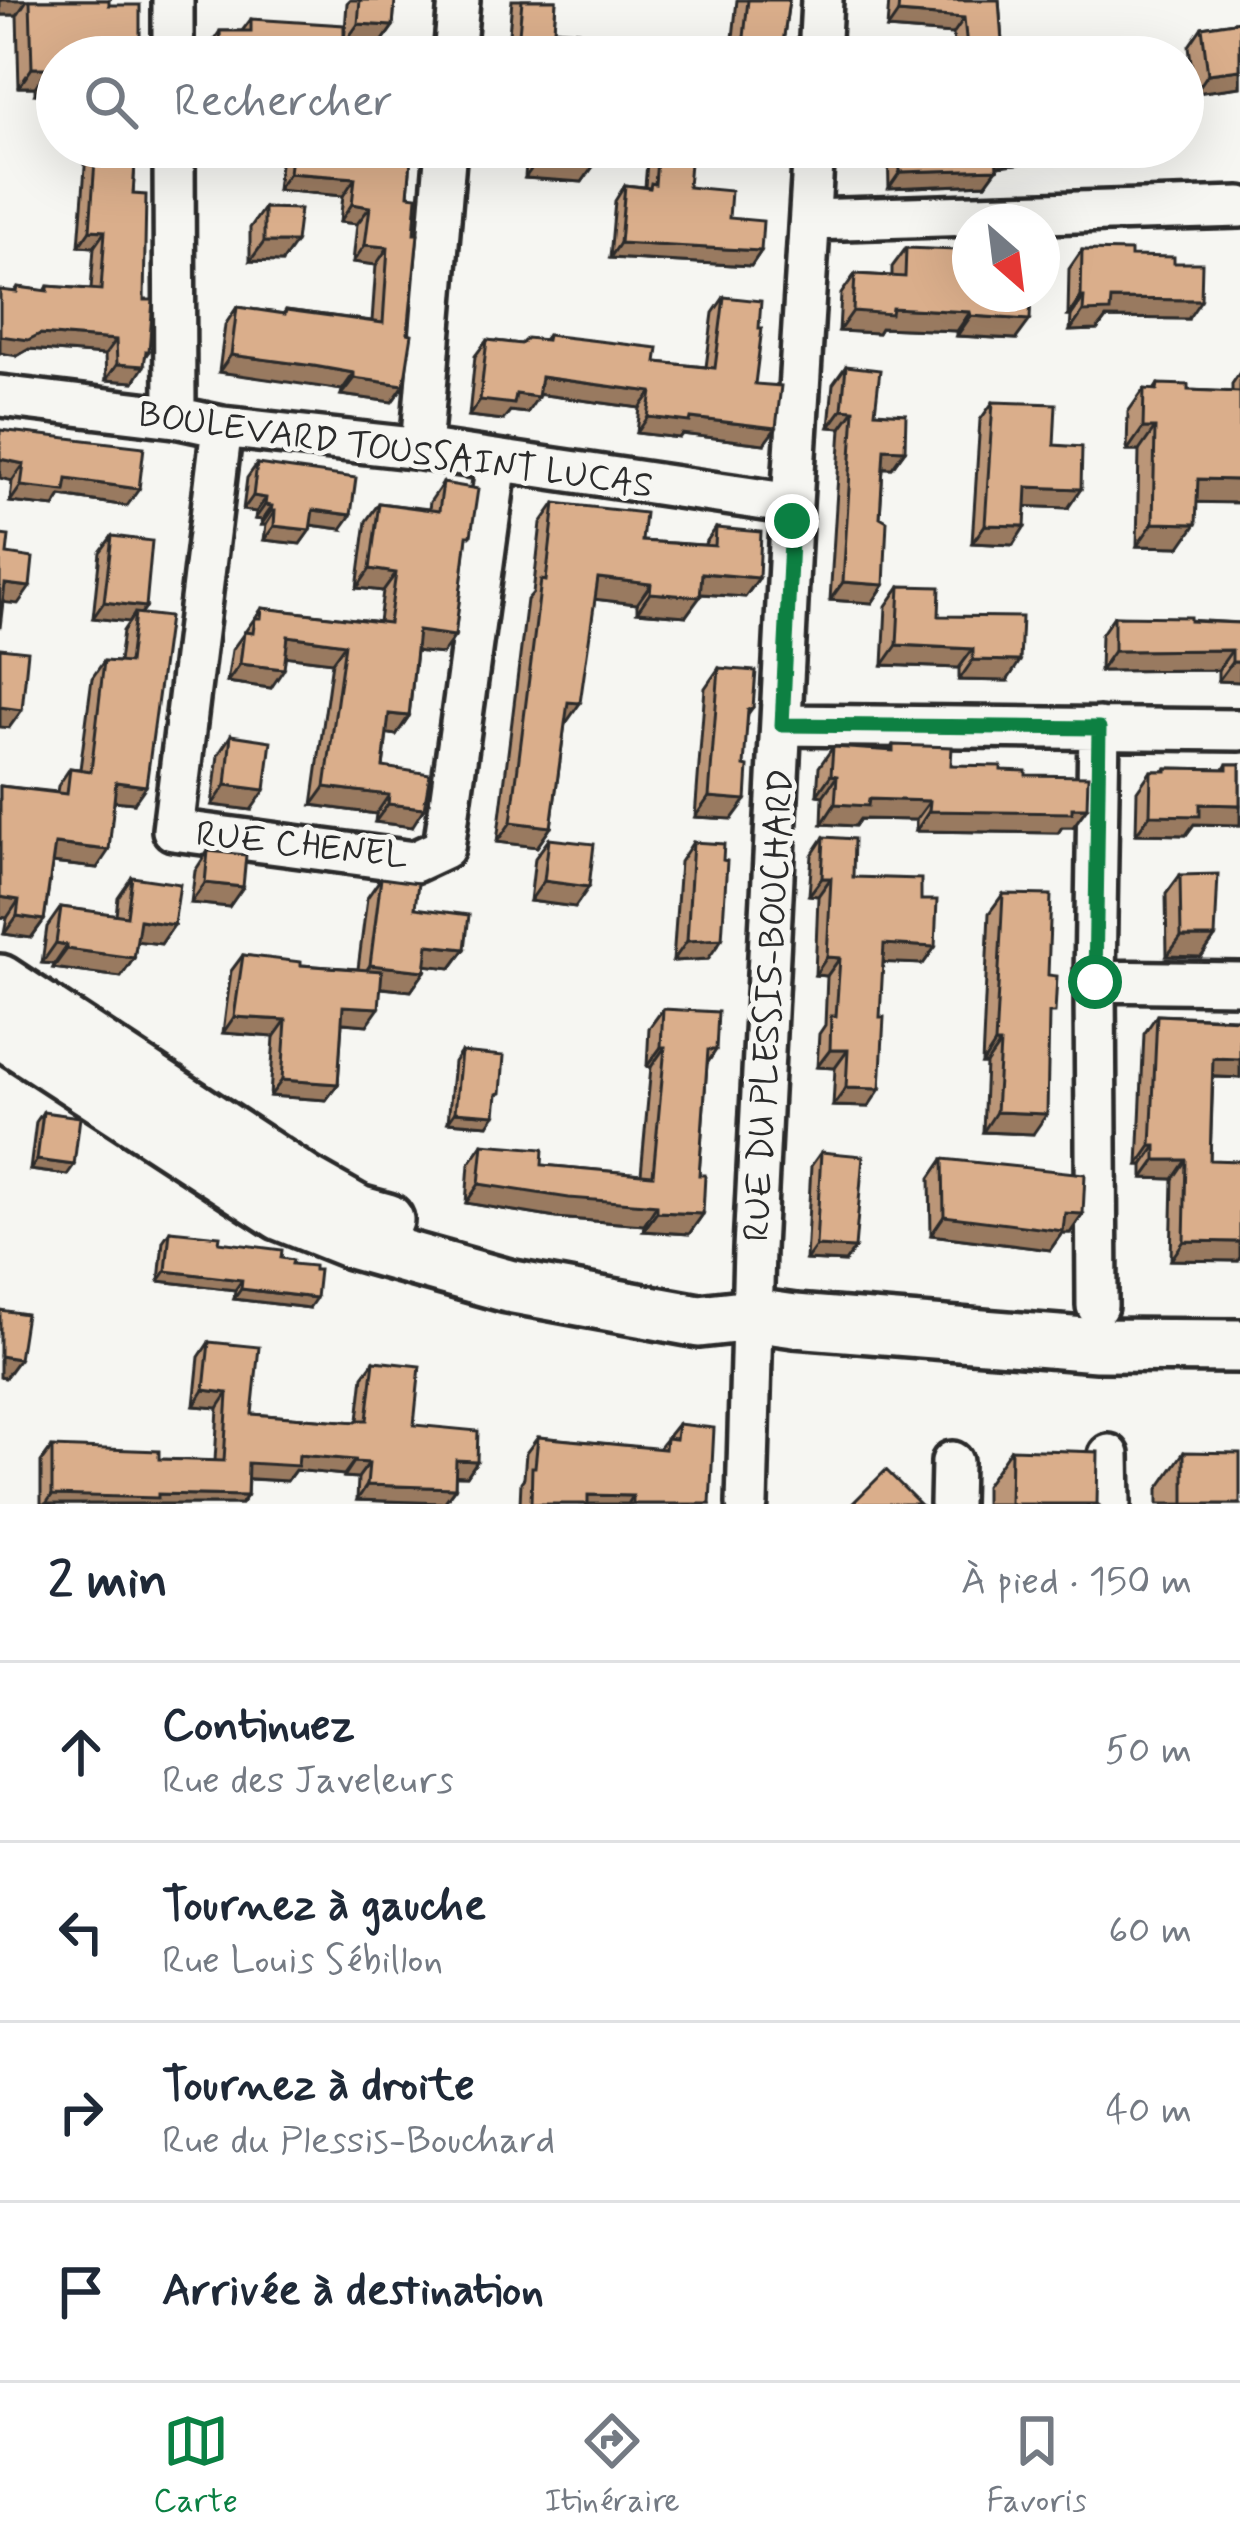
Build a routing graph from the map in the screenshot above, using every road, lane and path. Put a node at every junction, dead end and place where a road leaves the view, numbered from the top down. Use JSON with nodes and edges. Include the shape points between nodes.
{"nodes":[{"id":1,"x":173,"y":0,"type":"edge"},
{"id":2,"x":459,"y":0,"type":"edge"},
{"id":3,"x":822,"y":0,"type":"edge"},
{"id":4,"x":173,"y":36,"type":"edge"},
{"id":5,"x":456,"y":36,"type":"edge"},
{"id":6,"x":820,"y":36,"type":"edge"},
{"id":7,"x":174,"y":168,"type":"edge"},
{"id":8,"x":444,"y":168,"type":"edge"},
{"id":9,"x":813,"y":168,"type":"edge"},
{"id":10,"x":1240,"y":207,"type":"edge"},
{"id":11,"x":809,"y":220,"type":"junction"},
{"id":12,"x":0,"y":396,"type":"edge"},
{"id":13,"x":175,"y":416,"type":"junction"},
{"id":14,"x":222,"y":428,"type":"junction"},
{"id":15,"x":421,"y":449,"type":"junction"},
{"id":16,"x":497,"y":461,"type":"junction"},
{"id":17,"x":792,"y":504,"type":"junction"},
{"id":18,"x":782,"y":725,"type":"junction"},
{"id":19,"x":1099,"y":728,"type":"junction"},
{"id":20,"x":1240,"y":730,"type":"edge"},
{"id":21,"x":0,"y":981,"type":"edge"},
{"id":22,"x":1095,"y":982,"type":"junction"},
{"id":23,"x":1240,"y":983,"type":"edge"},
{"id":24,"x":0,"y":1031,"type":"edge"},
{"id":25,"x":1097,"y":1306,"type":"dead end"},
{"id":26,"x":752,"y":1315,"type":"junction"},
{"id":27,"x":1240,"y":1346,"type":"edge"},
{"id":28,"x":1109,"y":1455,"type":"dead end"},
{"id":29,"x":952,"y":1462,"type":"dead end"},
{"id":30,"x":748,"y":1504,"type":"edge"},
{"id":31,"x":951,"y":1504,"type":"edge"},
{"id":32,"x":1110,"y":1504,"type":"edge"}],
"edges":[{"from":1,"to":4,"type":"street"},
{"from":2,"to":5,"type":"street"},
{"from":3,"to":6,"type":"street"},
{"from":7,"to":13,"type":"street"},
{"from":8,"to":15,"type":"street"},
{"from":9,"to":11,"type":"street","name":"RUE DU PLESSIS-BOUCHARD"},
{"from":10,"to":11,"type":"street"},
{"from":11,"to":17,"type":"street","name":"RUE DU PLESSIS-BOUCHARD"},
{"from":12,"to":13,"type":"street","name":"BOULEVARD TOUSSAINT LUCAS"},
{"from":13,"to":14,"type":"street","name":"BOULEVARD TOUSSAINT LUCAS"},
{"from":14,"to":15,"type":"street","name":"BOULEVARD TOUSSAINT LUCAS"},
{"from":14,"to":16,"type":"street","name":"RUE CHENEL","via":[[173,830],[414,862],[444,848]]},
{"from":15,"to":16,"type":"street","name":"BOULEVARD TOUSSAINT LUCAS"},
{"from":16,"to":17,"type":"street","name":"BOULEVARD TOUSSAINT LUCAS"},
{"from":17,"to":18,"type":"street","name":"RUE DU PLESSIS-BOUCHARD"},
{"from":18,"to":19,"type":"street"},
{"from":18,"to":26,"type":"street","name":"RUE DU PLESSIS-BOUCHARD"},
{"from":19,"to":20,"type":"street"},
{"from":19,"to":22,"type":"street"},
{"from":21,"to":26,"type":"main road","via":[[358,1212],[516,1256],[703,1291]]},
{"from":22,"to":23,"type":"street"},
{"from":22,"to":25,"type":"street"},
{"from":24,"to":26,"type":"main road","via":[[281,1214],[351,1242],[508,1286],[699,1321]]},
{"from":26,"to":27,"type":"main road","via":[[1097,1345]]},
{"from":26,"to":30,"type":"street","name":"RUE DU PLESSIS-BOUCHARD"},
{"from":28,"to":32,"type":"street"},
{"from":29,"to":31,"type":"street"}]}
